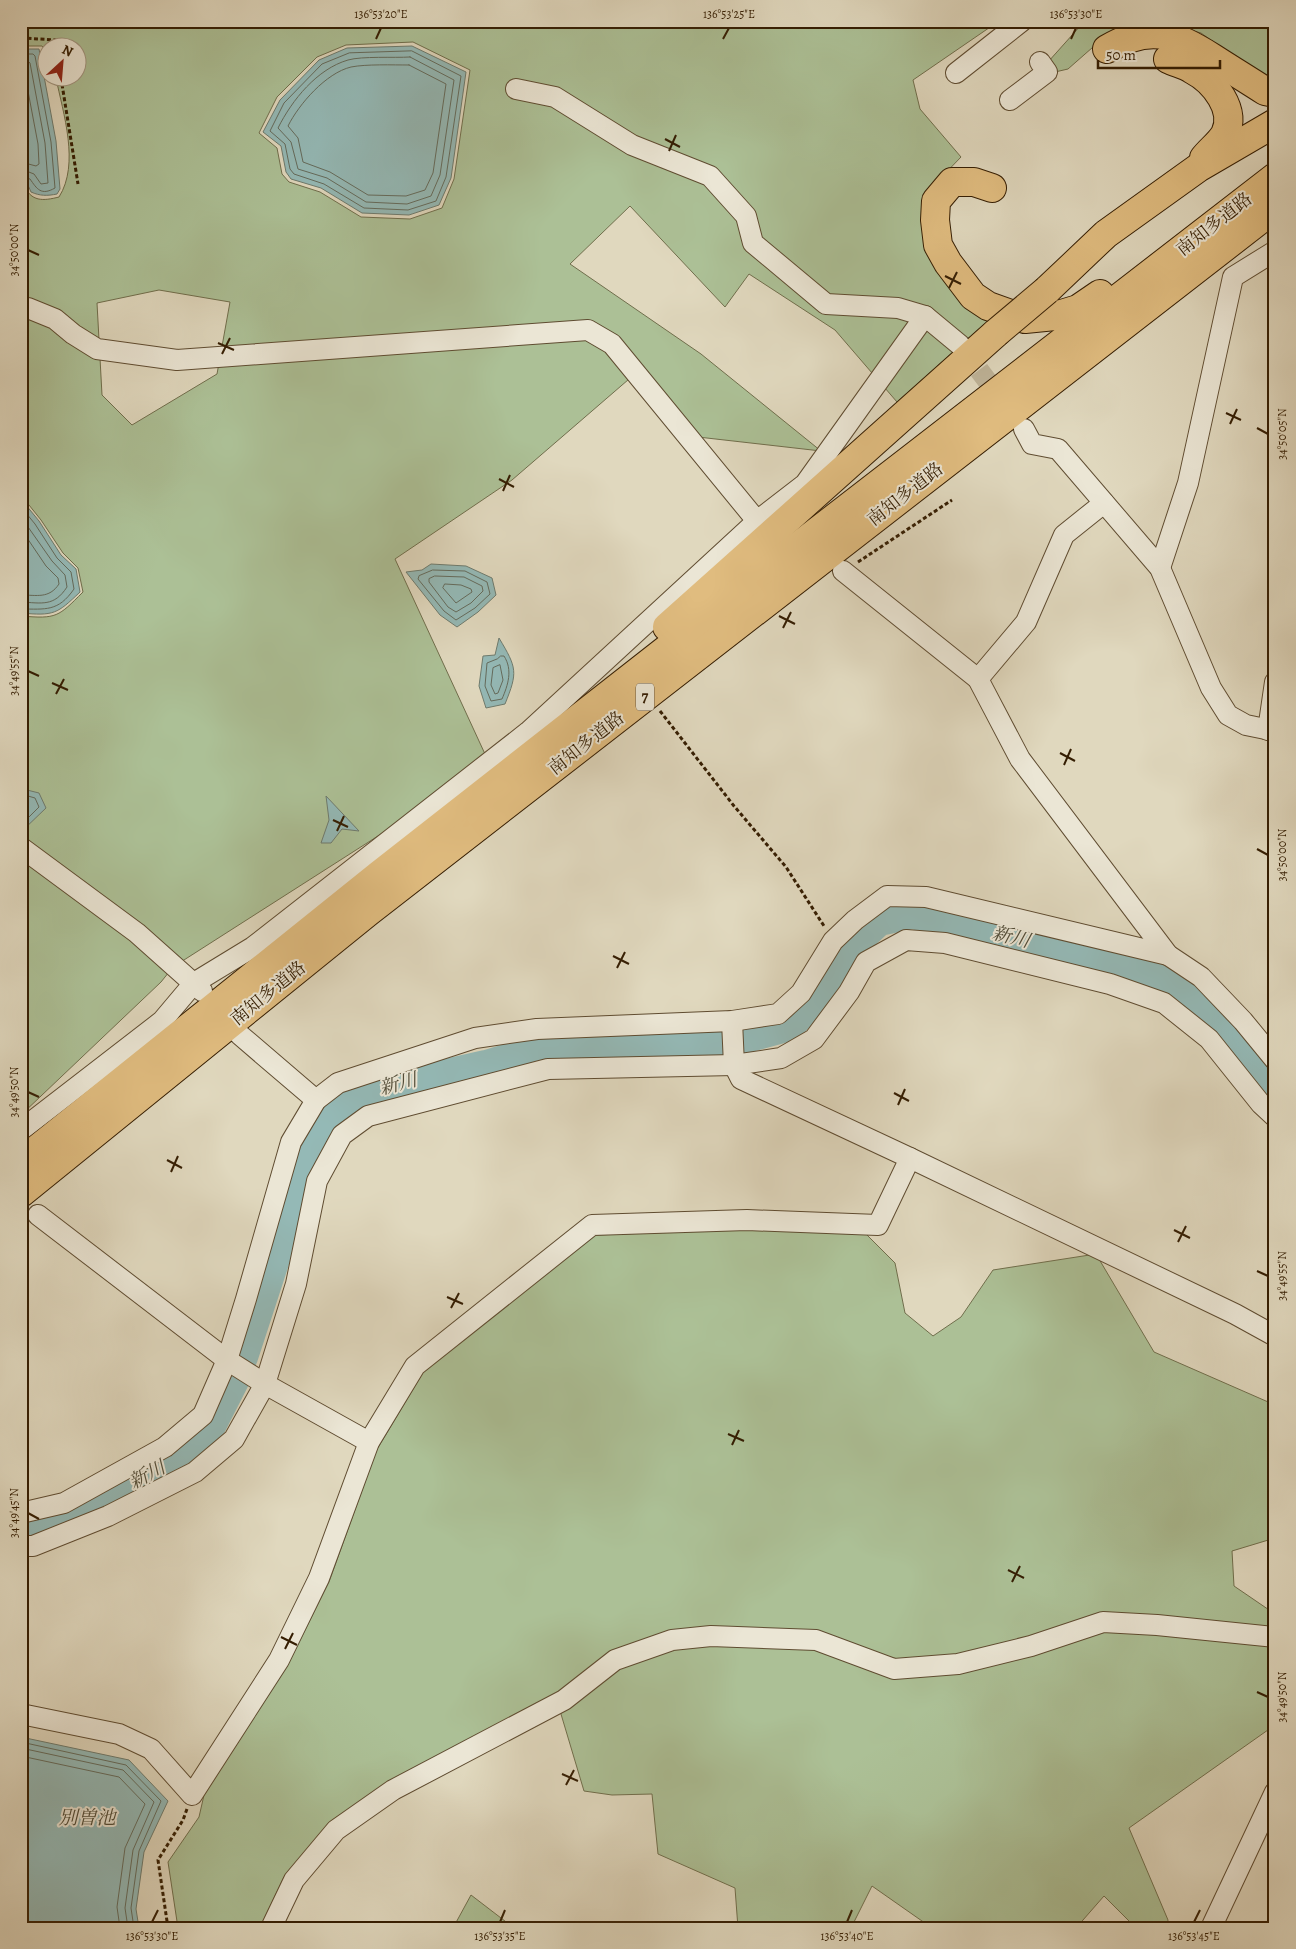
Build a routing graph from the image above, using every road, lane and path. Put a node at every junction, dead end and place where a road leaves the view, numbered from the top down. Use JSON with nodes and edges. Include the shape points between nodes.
{"nodes":[{"id":1,"x":1022,"y":21,"type":"edge"},
{"id":2,"x":21,"y":38,"type":"edge"},
{"id":3,"x":38,"y":39,"type":"edge"},
{"id":4,"x":1107,"y":49,"type":"dead end"},
{"id":5,"x":1168,"y":59,"type":"dead end"},
{"id":6,"x":1040,"y":62,"type":"dead end"},
{"id":7,"x":956,"y":73,"type":"dead end"},
{"id":8,"x":63,"y":88,"type":"edge"},
{"id":9,"x":516,"y":89,"type":"dead end"},
{"id":10,"x":1275,"y":93,"type":"edge"},
{"id":11,"x":1010,"y":100,"type":"dead end"},
{"id":12,"x":1275,"y":123,"type":"edge"},
{"id":13,"x":1198,"y":168,"type":"junction"},
{"id":14,"x":1275,"y":170,"type":"edge"},
{"id":15,"x":1275,"y":177,"type":"edge"},
{"id":16,"x":78,"y":184,"type":"dead end"},
{"id":17,"x":992,"y":188,"type":"dead end"},
{"id":18,"x":1275,"y":208,"type":"edge"},
{"id":19,"x":1275,"y":250,"type":"edge"},
{"id":20,"x":21,"y":308,"type":"edge"},
{"id":21,"x":925,"y":316,"type":"junction"},
{"id":22,"x":960,"y":345,"type":"tunnel mouth"},
{"id":23,"x":1024,"y":429,"type":"dead end"},
{"id":24,"x":952,"y":500,"type":"dead end"},
{"id":25,"x":1104,"y":503,"type":"junction"},
{"id":26,"x":756,"y":521,"type":"junction"},
{"id":27,"x":1160,"y":568,"type":"junction"},
{"id":28,"x":843,"y":571,"type":"joint"},
{"id":29,"x":978,"y":679,"type":"junction"},
{"id":30,"x":1275,"y":682,"type":"edge"},
{"id":31,"x":666,"y":706,"type":"dead end"},
{"id":32,"x":1271,"y":731,"type":"edge"},
{"id":33,"x":557,"y":736,"type":"junction"},
{"id":34,"x":22,"y":848,"type":"edge"},
{"id":35,"x":833,"y":941,"type":"junction"},
{"id":36,"x":1168,"y":955,"type":"junction"},
{"id":37,"x":198,"y":987,"type":"junction"},
{"id":38,"x":732,"y":1021,"type":"junction"},
{"id":39,"x":240,"y":1035,"type":"dead end"},
{"id":40,"x":1275,"y":1060,"type":"edge"},
{"id":41,"x":734,"y":1065,"type":"junction"},
{"id":42,"x":316,"y":1100,"type":"junction"},
{"id":43,"x":1275,"y":1117,"type":"edge"},
{"id":44,"x":21,"y":1130,"type":"edge"},
{"id":45,"x":910,"y":1158,"type":"junction"},
{"id":46,"x":21,"y":1162,"type":"edge"},
{"id":47,"x":21,"y":1192,"type":"edge"},
{"id":48,"x":38,"y":1215,"type":"dead end"},
{"id":49,"x":1275,"y":1336,"type":"edge"},
{"id":50,"x":227,"y":1360,"type":"junction"},
{"id":51,"x":265,"y":1384,"type":"junction"},
{"id":52,"x":369,"y":1442,"type":"junction"},
{"id":53,"x":21,"y":1513,"type":"edge"},
{"id":54,"x":21,"y":1546,"type":"edge"},
{"id":55,"x":1275,"y":1638,"type":"edge"},
{"id":56,"x":21,"y":1714,"type":"edge"},
{"id":57,"x":1275,"y":1792,"type":"edge"},
{"id":58,"x":192,"y":1794,"type":"junction"},
{"id":59,"x":168,"y":1928,"type":"edge"},
{"id":60,"x":271,"y":1928,"type":"edge"},
{"id":61,"x":1211,"y":1928,"type":"edge"}],
"edges":[{"from":1,"to":7,"type":"street"},
{"from":2,"to":3,"type":"path"},
{"from":4,"to":10,"type":"highway","via":[[1140,35],[1168,35],[1188,43],[1265,91]]},
{"from":5,"to":13,"type":"highway","via":[[1209,81],[1226,107],[1229,121],[1224,135]]},
{"from":6,"to":11,"type":"street","via":[[1047,72]]},
{"from":8,"to":16,"type":"path"},
{"from":9,"to":21,"type":"street","via":[[555,97],[632,145],[710,176],[746,216],[754,244],[826,304],[898,308]]},
{"from":12,"to":13,"type":"highway"},
{"from":13,"to":33,"type":"highway","bridge":true,"via":[[1106,234],[612,676],[563,721]]},
{"from":14,"to":17,"type":"highway","via":[[1263,171],[1078,310],[1026,320],[988,306],[973,296],[938,245],[936,201],[952,182],[974,182]]},
{"from":15,"to":33,"type":"highway","name":"南知多道路","number":"7"},
{"from":18,"to":47,"type":"highway","name":"南知多道路","number":"7","via":[[368,912]]},
{"from":19,"to":27,"type":"street","via":[[1233,277],[1188,483]]},
{"from":20,"to":26,"type":"street","via":[[55,319],[97,348],[177,360],[588,330],[612,344]]},
{"from":21,"to":22,"type":"street"},
{"from":21,"to":26,"type":"street","via":[[805,484]]},
{"from":23,"to":25,"type":"street","via":[[1032,444],[1058,449]]},
{"from":24,"to":28,"type":"path"},
{"from":25,"to":27,"type":"street"},
{"from":25,"to":29,"type":"street","via":[[1064,535],[1026,622]]},
{"from":26,"to":37,"type":"street","via":[[528,732]]},
{"from":27,"to":32,"type":"street","via":[[1211,688],[1228,715],[1246,725]]},
{"from":28,"to":29,"type":"street"},
{"from":29,"to":36,"type":"street","via":[[1020,759]]},
{"from":30,"to":32,"type":"street"},
{"from":31,"to":35,"type":"path","via":[[659,712],[786,867]]},
{"from":33,"to":46,"type":"highway","name":"南知多道路","number":"7"},
{"from":34,"to":37,"type":"street","via":[[137,933]]},
{"from":35,"to":36,"type":"street","via":[[887,896],[926,897]]},
{"from":35,"to":38,"type":"street","via":[[801,993],[778,1014]]},
{"from":36,"to":40,"type":"street","via":[[1201,977],[1244,1021]]},
{"from":37,"to":44,"type":"street","via":[[162,1022]]},
{"from":38,"to":41,"type":"street"},
{"from":38,"to":42,"type":"street","via":[[537,1029],[475,1038],[338,1083]]},
{"from":39,"to":42,"type":"street"},
{"from":41,"to":43,"type":"street","via":[[781,1058],[814,1039],[849,992],[866,962],[906,940],[945,943],[1110,984],[1164,1002],[1209,1039]]},
{"from":41,"to":45,"type":"street","via":[[741,1079]]},
{"from":41,"to":51,"type":"street","via":[[548,1069],[368,1116],[342,1135],[317,1181],[296,1284]]},
{"from":42,"to":50,"type":"street","via":[[291,1142]]},
{"from":45,"to":49,"type":"street"},
{"from":45,"to":52,"type":"street","via":[[878,1225],[747,1220],[592,1225],[415,1366]]},
{"from":48,"to":50,"type":"street"},
{"from":50,"to":51,"type":"street"},
{"from":50,"to":53,"type":"street","via":[[203,1415],[165,1447],[64,1503]]},
{"from":51,"to":52,"type":"street"},
{"from":51,"to":54,"type":"street","via":[[234,1439],[195,1472],[108,1516],[33,1546]]},
{"from":52,"to":58,"type":"street","via":[[318,1578],[279,1660]]},
{"from":55,"to":60,"type":"street","via":[[1103,1622],[1031,1646],[958,1664],[894,1669],[816,1640],[711,1636],[672,1640],[615,1660],[564,1700],[393,1790],[336,1830],[294,1880]]},
{"from":56,"to":58,"type":"street","via":[[119,1734],[151,1749]]},
{"from":57,"to":61,"type":"street"},
{"from":58,"to":59,"type":"path","via":[[183,1820],[158,1860]]}]}
